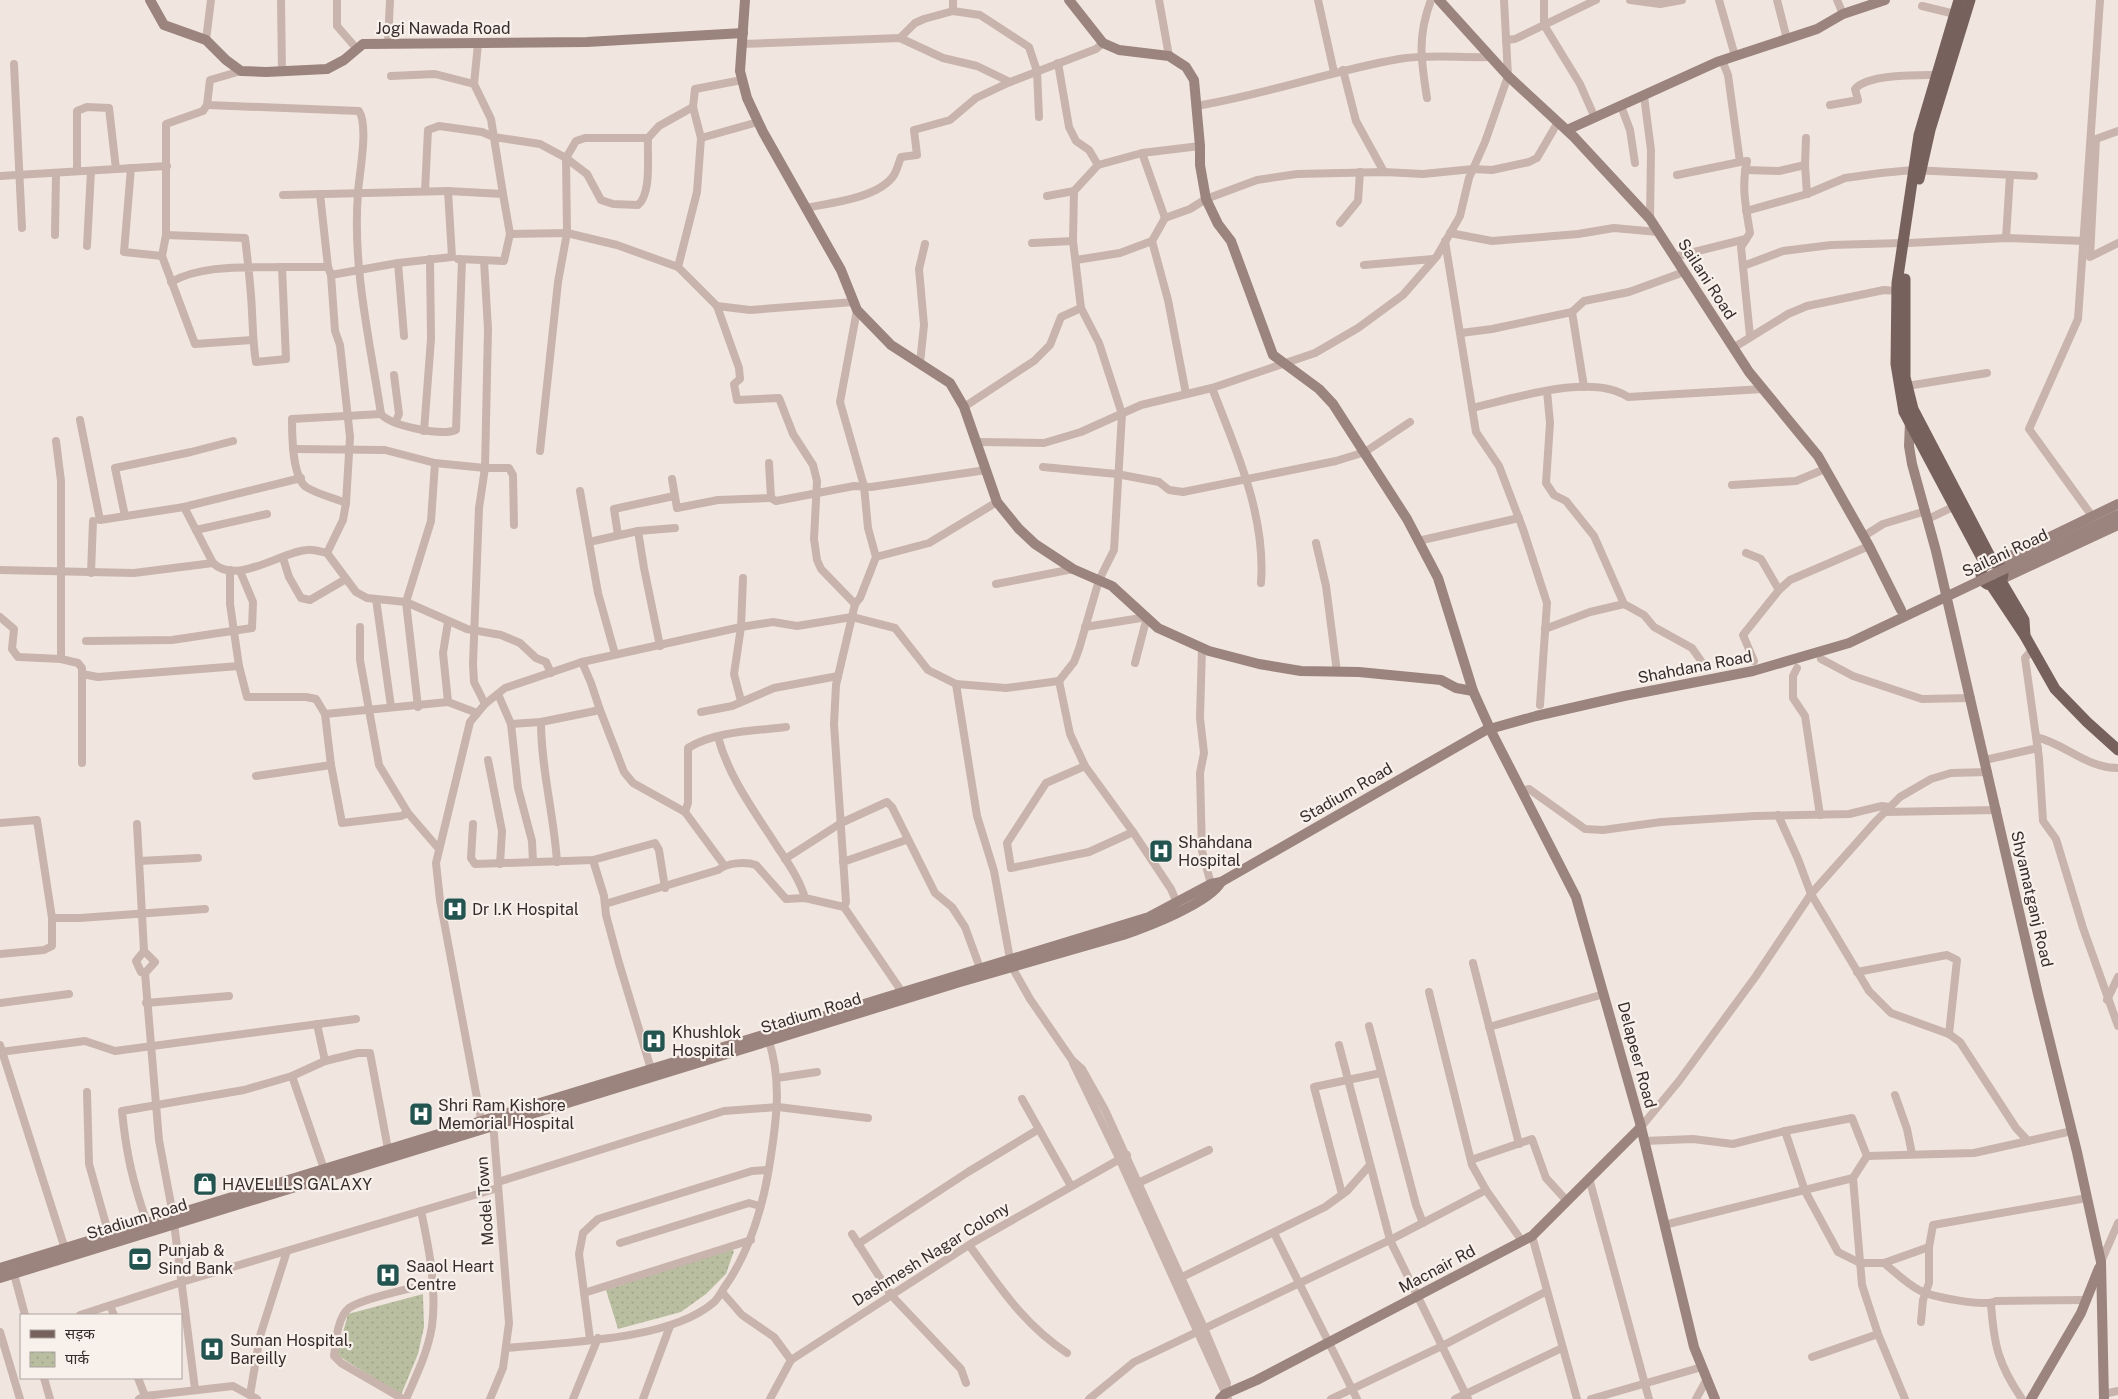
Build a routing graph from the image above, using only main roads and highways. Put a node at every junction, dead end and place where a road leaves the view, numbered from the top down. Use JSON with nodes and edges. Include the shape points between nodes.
{"nodes":[{"id":1,"x":1959,"y":0,"type":"edge"},
{"id":2,"x":1970,"y":0,"type":"edge"},
{"id":3,"x":1917,"y":170,"type":"junction"},
{"id":4,"x":1906,"y":243,"type":"junction"},
{"id":5,"x":1991,"y":563,"type":"junction"},
{"id":6,"x":1999,"y":581,"type":"junction"},
{"id":7,"x":2118,"y":750,"type":"edge"}],
"edges":[{"from":1,"to":3,"type":"main road","via":[[1919,135]]},
{"from":2,"to":3,"type":"main road"},
{"from":3,"to":4,"type":"main road"},
{"from":4,"to":5,"type":"main road","via":[[1904,334],[1907,386],[1913,409]]},
{"from":4,"to":5,"type":"main road","via":[[1897,290],[1896,364],[1900,393],[1910,422],[1953,507]]},
{"from":5,"to":6,"type":"main road"},
{"from":5,"to":6,"type":"main road","via":[[1981,573],[1983,578]]},
{"from":6,"to":7,"type":"main road","via":[[2024,620],[2025,636],[2055,689]]}]}
